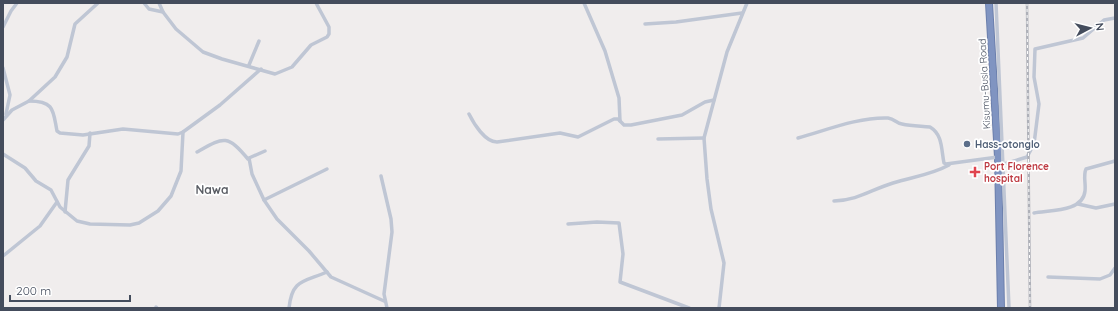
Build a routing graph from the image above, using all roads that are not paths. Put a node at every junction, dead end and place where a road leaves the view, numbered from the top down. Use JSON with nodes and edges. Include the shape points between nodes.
{"nodes":[{"id":1,"x":18,"y":3,"type":"edge"},
{"id":2,"x":98,"y":3,"type":"edge"},
{"id":3,"x":144,"y":3,"type":"edge"},
{"id":4,"x":160,"y":3,"type":"edge"},
{"id":5,"x":316,"y":3,"type":"edge"},
{"id":6,"x":584,"y":3,"type":"edge"},
{"id":7,"x":747,"y":3,"type":"edge"},
{"id":8,"x":989,"y":3,"type":"edge"},
{"id":9,"x":996,"y":3,"type":"edge"},
{"id":10,"x":163,"y":12,"type":"junction"},
{"id":11,"x":742,"y":13,"type":"junction"},
{"id":12,"x":1115,"y":18,"type":"edge"},
{"id":13,"x":646,"y":24,"type":"dead end"},
{"id":14,"x":3,"y":27,"type":"edge"},
{"id":15,"x":259,"y":41,"type":"dead end"},
{"id":16,"x":249,"y":66,"type":"junction"},
{"id":17,"x":3,"y":68,"type":"edge"},
{"id":18,"x":261,"y":69,"type":"junction"},
{"id":19,"x":714,"y":100,"type":"junction"},
{"id":20,"x":29,"y":101,"type":"junction"},
{"id":21,"x":6,"y":114,"type":"junction"},
{"id":22,"x":469,"y":114,"type":"dead end"},
{"id":23,"x":3,"y":120,"type":"edge"},
{"id":24,"x":620,"y":121,"type":"junction"},
{"id":25,"x":183,"y":132,"type":"junction"},
{"id":26,"x":90,"y":134,"type":"junction"},
{"id":27,"x":704,"y":138,"type":"junction"},
{"id":28,"x":798,"y":138,"type":"dead end"},
{"id":29,"x":658,"y":139,"type":"dead end"},
{"id":30,"x":265,"y":151,"type":"dead end"},
{"id":31,"x":197,"y":152,"type":"dead end"},
{"id":32,"x":3,"y":154,"type":"edge"},
{"id":33,"x":998,"y":157,"type":"junction"},
{"id":34,"x":248,"y":159,"type":"junction"},
{"id":35,"x":1115,"y":161,"type":"edge"},
{"id":36,"x":950,"y":164,"type":"junction"},
{"id":37,"x":1004,"y":164,"type":"junction"},
{"id":38,"x":327,"y":169,"type":"dead end"},
{"id":39,"x":999,"y":172,"type":"junction"},
{"id":40,"x":381,"y":176,"type":"dead end"},
{"id":41,"x":264,"y":200,"type":"junction"},
{"id":42,"x":834,"y":201,"type":"dead end"},
{"id":43,"x":57,"y":202,"type":"junction"},
{"id":44,"x":1078,"y":204,"type":"junction"},
{"id":45,"x":1115,"y":204,"type":"edge"},
{"id":46,"x":65,"y":212,"type":"junction"},
{"id":47,"x":1034,"y":213,"type":"dead end"},
{"id":48,"x":568,"y":224,"type":"dead end"},
{"id":49,"x":3,"y":256,"type":"edge"},
{"id":50,"x":1115,"y":268,"type":"edge"},
{"id":51,"x":327,"y":272,"type":"junction"},
{"id":52,"x":1048,"y":277,"type":"dead end"},
{"id":53,"x":384,"y":301,"type":"junction"},
{"id":54,"x":290,"y":308,"type":"edge"},
{"id":55,"x":387,"y":308,"type":"edge"},
{"id":56,"x":689,"y":308,"type":"edge"},
{"id":57,"x":719,"y":308,"type":"edge"},
{"id":58,"x":1000,"y":308,"type":"edge"},
{"id":59,"x":1009,"y":308,"type":"edge"}],
"edges":[{"from":1,"to":14,"type":"street"},
{"from":2,"to":20,"type":"street","via":[[74,24],[68,57],[62,68]]},
{"from":3,"to":10,"type":"street","via":[[149,9]]},
{"from":4,"to":10,"type":"street"},
{"from":5,"to":18,"type":"street","via":[[329,27],[327,37],[311,45],[287,70],[276,74]]},
{"from":6,"to":24,"type":"street","via":[[605,51],[619,98]]},
{"from":7,"to":11,"type":"street"},
{"from":8,"to":33,"type":"highway","name":"Kisumu-Busia Road"},
{"from":9,"to":37,"type":"street"},
{"from":10,"to":16,"type":"street","via":[[176,29],[203,52]]},
{"from":11,"to":13,"type":"street"},
{"from":11,"to":19,"type":"street","via":[[727,52]]},
{"from":12,"to":37,"type":"street","via":[[1104,20],[1083,38],[1035,48],[1034,77],[1039,104],[1034,144],[1027,157]]},
{"from":15,"to":16,"type":"street"},
{"from":16,"to":18,"type":"street"},
{"from":17,"to":21,"type":"street","via":[[10,95]]},
{"from":18,"to":25,"type":"street","via":[[220,105]]},
{"from":19,"to":24,"type":"street","via":[[705,102],[682,115],[631,125],[624,125]]},
{"from":19,"to":27,"type":"street"},
{"from":20,"to":21,"type":"street"},
{"from":20,"to":26,"type":"street","via":[[46,103],[52,109],[58,133]]},
{"from":21,"to":23,"type":"street"},
{"from":22,"to":24,"type":"street","via":[[488,139],[494,142],[560,132],[578,137],[614,119]]},
{"from":25,"to":26,"type":"street","via":[[173,134],[123,129]]},
{"from":25,"to":46,"type":"street","via":[[181,171],[171,196],[158,212],[139,223],[125,226],[84,223]]},
{"from":26,"to":46,"type":"street","via":[[89,146],[68,180]]},
{"from":27,"to":29,"type":"street"},
{"from":27,"to":57,"type":"street","via":[[711,209],[723,251]]},
{"from":28,"to":36,"type":"street","via":[[874,119],[894,119],[901,124],[933,129],[940,138],[944,162]]},
{"from":30,"to":34,"type":"street"},
{"from":31,"to":34,"type":"street","via":[[226,140],[235,144]]},
{"from":32,"to":43,"type":"street","via":[[51,190]]},
{"from":33,"to":36,"type":"street"},
{"from":33,"to":39,"type":"highway","name":"Kisumu-Busia Road"},
{"from":34,"to":41,"type":"street"},
{"from":35,"to":44,"type":"street","via":[[1086,169],[1085,193]]},
{"from":36,"to":42,"type":"street","via":[[935,172],[892,184],[851,200]]},
{"from":37,"to":39,"type":"street"},
{"from":37,"to":59,"type":"street"},
{"from":38,"to":41,"type":"street"},
{"from":39,"to":58,"type":"highway","name":"Kisumu-Busia Road"},
{"from":40,"to":53,"type":"street","via":[[392,232]]},
{"from":41,"to":51,"type":"street","via":[[284,227],[310,251]]},
{"from":43,"to":46,"type":"street"},
{"from":43,"to":49,"type":"street","via":[[40,226]]},
{"from":44,"to":45,"type":"street","via":[[1096,208]]},
{"from":44,"to":47,"type":"street","via":[[1070,208]]},
{"from":48,"to":56,"type":"street","via":[[619,223],[623,254],[620,282]]},
{"from":50,"to":52,"type":"street","via":[[1110,275],[1100,279]]},
{"from":51,"to":53,"type":"street","via":[[334,279]]},
{"from":51,"to":54,"type":"street","via":[[297,284],[292,293]]},
{"from":53,"to":55,"type":"street"}]}
